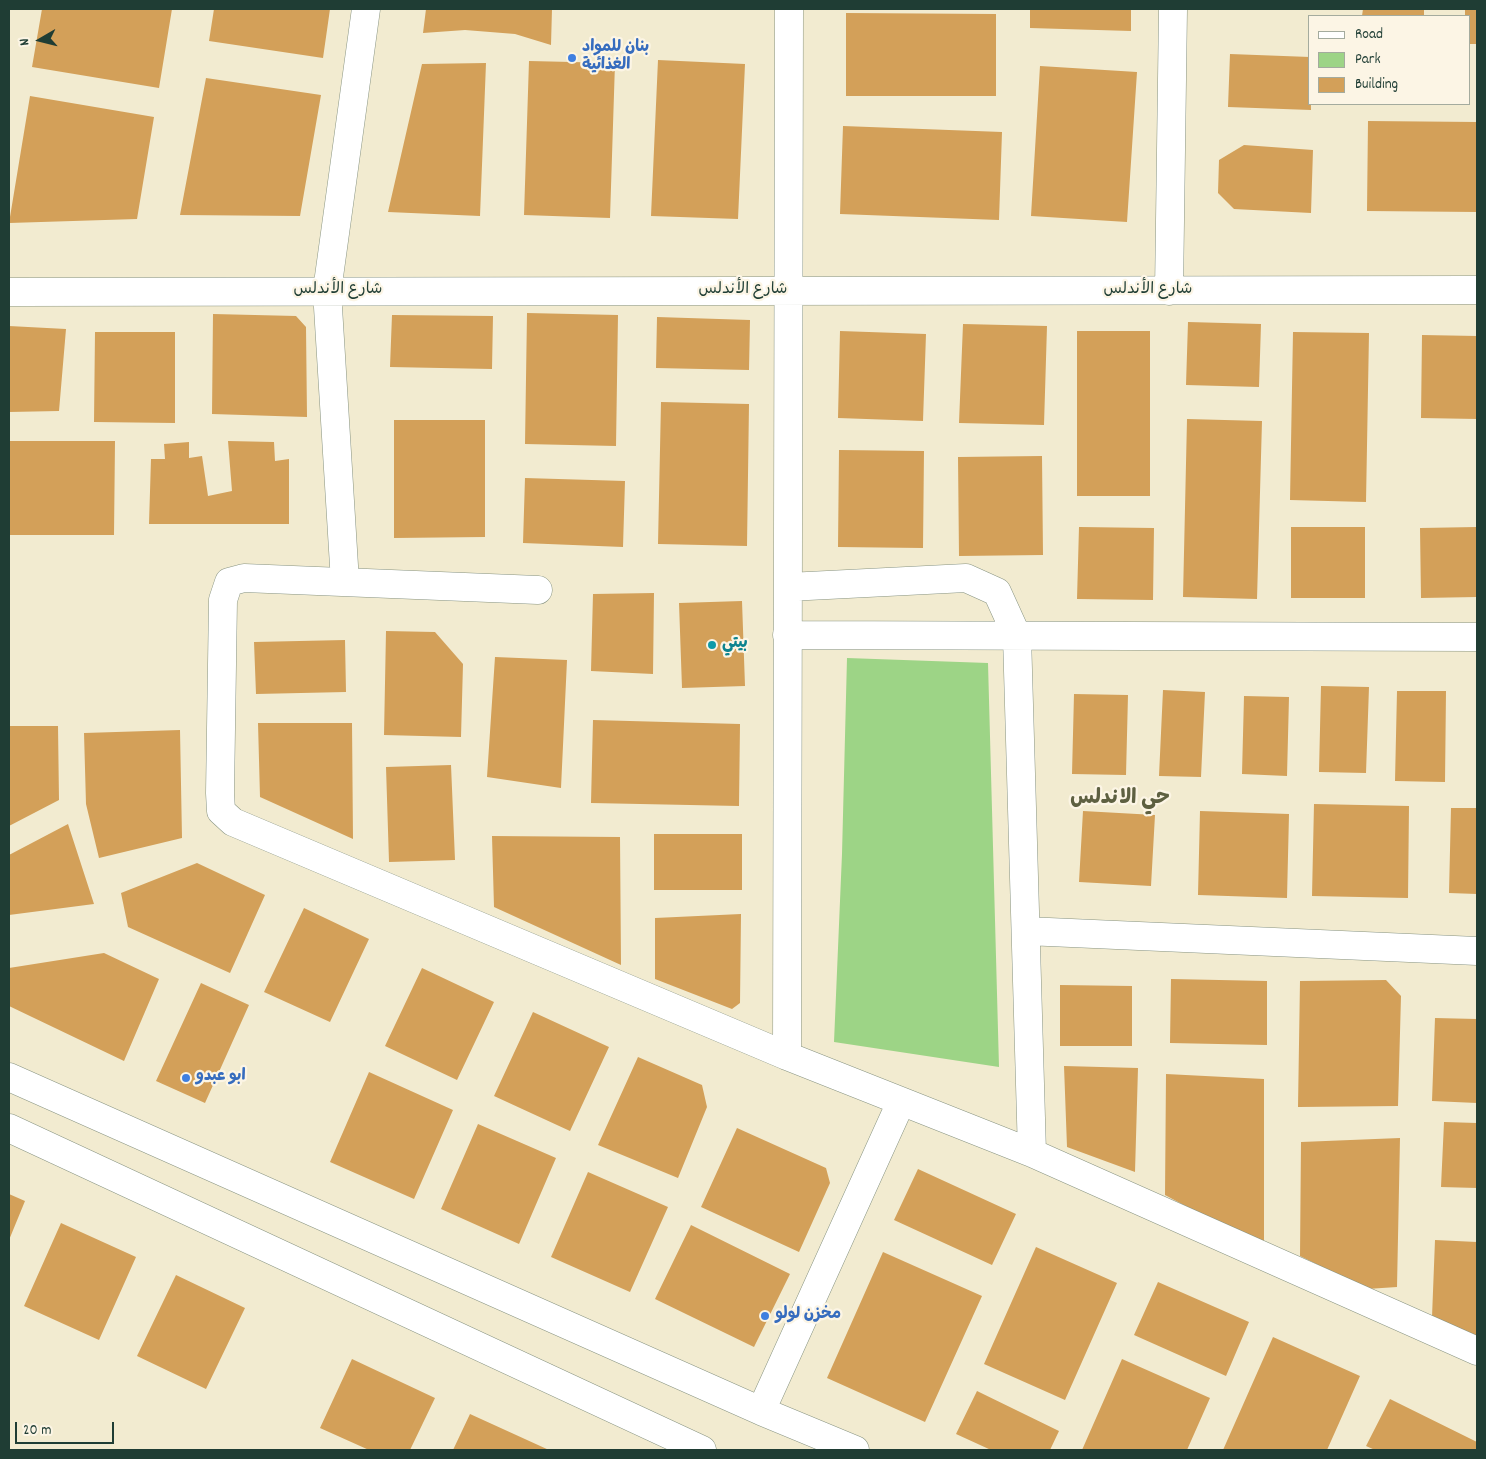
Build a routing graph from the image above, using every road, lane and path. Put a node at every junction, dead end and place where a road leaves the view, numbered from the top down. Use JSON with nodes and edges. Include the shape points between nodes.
{"nodes":[{"id":1,"x":366,"y":9,"type":"edge"},
{"id":2,"x":789,"y":9,"type":"edge"},
{"id":3,"x":1173,"y":9,"type":"edge"},
{"id":4,"x":1169,"y":290,"type":"junction"},
{"id":5,"x":1477,"y":290,"type":"edge"},
{"id":6,"x":788,"y":291,"type":"junction"},
{"id":7,"x":9,"y":292,"type":"edge"},
{"id":8,"x":327,"y":292,"type":"junction"},
{"id":9,"x":344,"y":582,"type":"junction"},
{"id":10,"x":788,"y":587,"type":"junction"},
{"id":11,"x":538,"y":590,"type":"dead end"},
{"id":12,"x":787,"y":635,"type":"junction"},
{"id":13,"x":1017,"y":636,"type":"junction"},
{"id":14,"x":1477,"y":637,"type":"edge"},
{"id":15,"x":1026,"y":931,"type":"junction"},
{"id":16,"x":1477,"y":951,"type":"edge"},
{"id":17,"x":786,"y":1056,"type":"junction"},
{"id":18,"x":9,"y":1077,"type":"edge"},
{"id":19,"x":901,"y":1102,"type":"junction"},
{"id":20,"x":9,"y":1128,"type":"edge"},
{"id":21,"x":1032,"y":1154,"type":"junction"},
{"id":22,"x":1477,"y":1350,"type":"edge"},
{"id":23,"x":762,"y":1410,"type":"junction"},
{"id":24,"x":702,"y":1450,"type":"edge"},
{"id":25,"x":856,"y":1450,"type":"edge"}],
"edges":[{"from":1,"to":8,"type":"street"},
{"from":2,"to":6,"type":"street"},
{"from":3,"to":4,"type":"street"},
{"from":4,"to":5,"type":"street","name":"شارع الأندلس"},
{"from":4,"to":6,"type":"street","name":"شارع الأندلس"},
{"from":6,"to":8,"type":"street","name":"شارع الأندلس"},
{"from":6,"to":10,"type":"street"},
{"from":7,"to":8,"type":"street","name":"شارع الأندلس"},
{"from":8,"to":9,"type":"street"},
{"from":9,"to":11,"type":"street"},
{"from":9,"to":17,"type":"street","via":[[244,578],[229,582],[223,600],[222,811],[233,822]]},
{"from":10,"to":12,"type":"street"},
{"from":10,"to":13,"type":"street","via":[[966,578],[997,592]]},
{"from":12,"to":13,"type":"street"},
{"from":12,"to":17,"type":"street"},
{"from":13,"to":14,"type":"street"},
{"from":13,"to":15,"type":"street"},
{"from":15,"to":16,"type":"street"},
{"from":15,"to":21,"type":"street"},
{"from":17,"to":19,"type":"street"},
{"from":18,"to":23,"type":"street"},
{"from":19,"to":21,"type":"street"},
{"from":19,"to":23,"type":"street"},
{"from":20,"to":24,"type":"street"},
{"from":21,"to":22,"type":"street"},
{"from":23,"to":25,"type":"street"}]}
